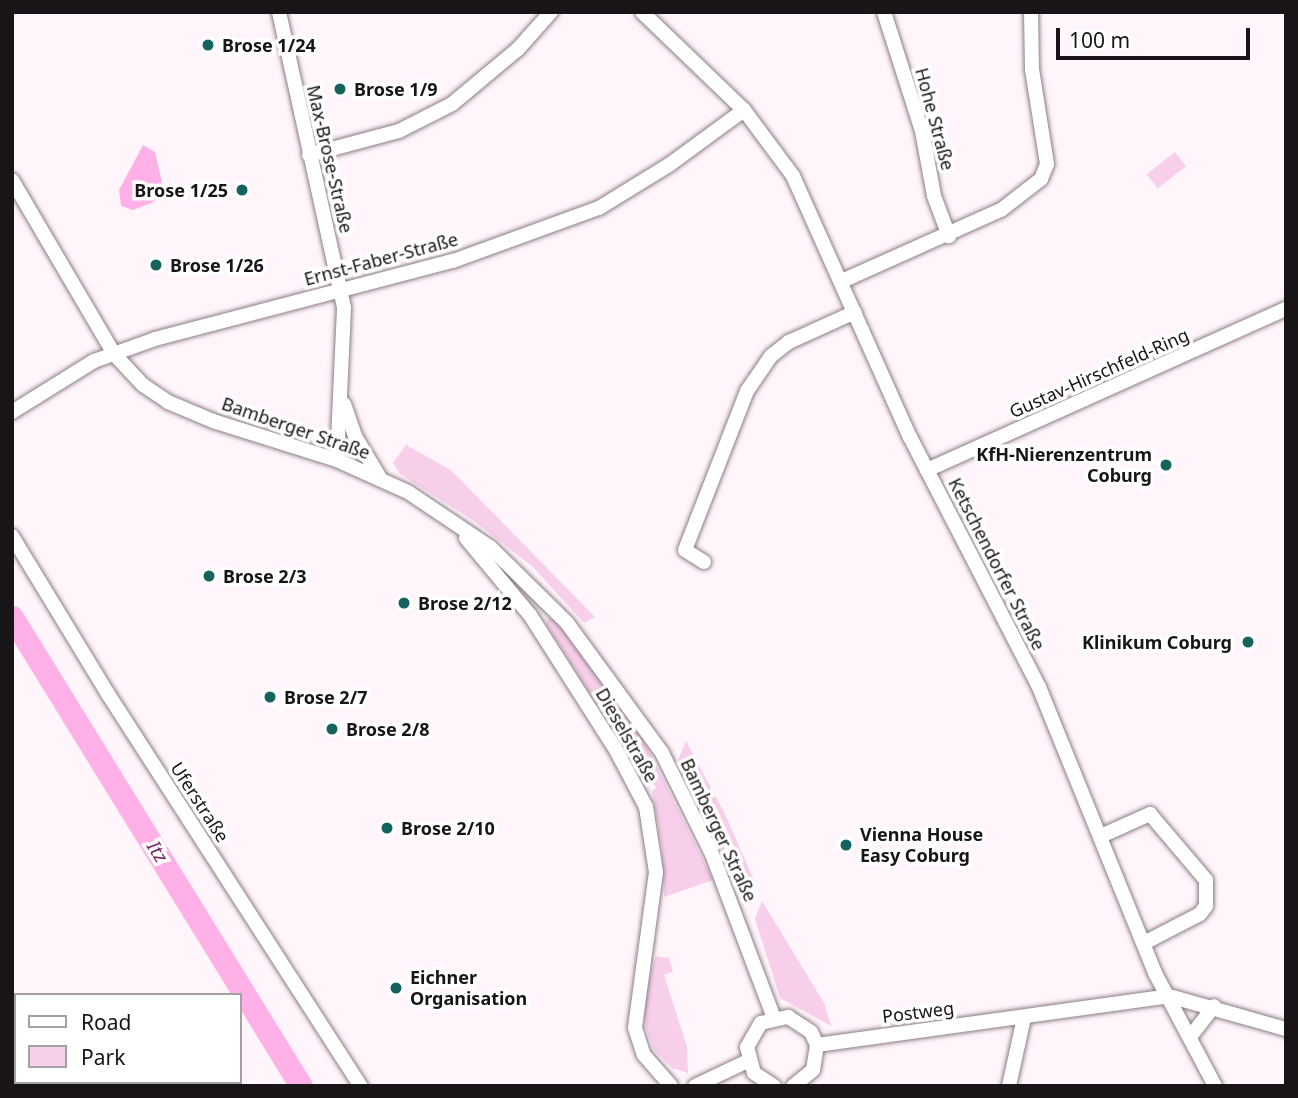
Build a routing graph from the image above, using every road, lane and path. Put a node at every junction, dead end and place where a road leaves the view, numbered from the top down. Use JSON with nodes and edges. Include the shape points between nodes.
{"nodes":[{"id":1,"x":279,"y":12,"type":"edge"},
{"id":2,"x":551,"y":12,"type":"edge"},
{"id":3,"x":642,"y":12,"type":"edge"},
{"id":4,"x":884,"y":12,"type":"edge"},
{"id":5,"x":1031,"y":12,"type":"edge"},
{"id":6,"x":744,"y":110,"type":"junction"},
{"id":7,"x":309,"y":155,"type":"junction"},
{"id":8,"x":12,"y":180,"type":"edge"},
{"id":9,"x":949,"y":236,"type":"junction"},
{"id":10,"x":842,"y":281,"type":"junction"},
{"id":11,"x":340,"y":289,"type":"junction"},
{"id":12,"x":1286,"y":309,"type":"edge"},
{"id":13,"x":855,"y":312,"type":"junction"},
{"id":14,"x":114,"y":354,"type":"junction"},
{"id":15,"x":342,"y":398,"type":"junction"},
{"id":16,"x":12,"y":412,"type":"edge"},
{"id":17,"x":337,"y":460,"type":"junction"},
{"id":18,"x":927,"y":470,"type":"junction"},
{"id":19,"x":380,"y":478,"type":"junction"},
{"id":20,"x":448,"y":517,"type":"junction"},
{"id":21,"x":12,"y":536,"type":"edge"},
{"id":22,"x":705,"y":562,"type":"dead end"},
{"id":23,"x":1101,"y":836,"type":"junction"},
{"id":24,"x":1144,"y":943,"type":"junction"},
{"id":25,"x":1169,"y":996,"type":"junction"},
{"id":26,"x":1214,"y":1006,"type":"junction"},
{"id":27,"x":774,"y":1018,"type":"junction"},
{"id":28,"x":1024,"y":1018,"type":"junction"},
{"id":29,"x":1286,"y":1028,"type":"edge"},
{"id":30,"x":1189,"y":1037,"type":"junction"},
{"id":31,"x":817,"y":1045,"type":"junction"},
{"id":32,"x":748,"y":1061,"type":"junction"},
{"id":33,"x":360,"y":1086,"type":"edge"},
{"id":34,"x":671,"y":1086,"type":"edge"},
{"id":35,"x":695,"y":1086,"type":"edge"},
{"id":36,"x":774,"y":1086,"type":"edge"},
{"id":37,"x":793,"y":1086,"type":"edge"},
{"id":38,"x":1009,"y":1086,"type":"edge"},
{"id":39,"x":1215,"y":1086,"type":"edge"}],
"edges":[{"from":1,"to":7,"type":"street","name":"Max-Brose-Straße"},
{"from":2,"to":7,"type":"street","via":[[518,49],[452,104],[399,131]]},
{"from":3,"to":6,"type":"street","name":"Ketschendorfer Straße"},
{"from":4,"to":9,"type":"street","name":"Hohe Straße"},
{"from":5,"to":9,"type":"street","via":[[1032,69],[1044,129],[1044,173],[1024,196]]},
{"from":6,"to":10,"type":"street","name":"Ketschendorfer Straße","via":[[793,176]]},
{"from":6,"to":11,"type":"street","name":"Ernst-Faber-Straße","via":[[669,165],[599,208],[453,261]]},
{"from":7,"to":11,"type":"street","name":"Max-Brose-Straße"},
{"from":8,"to":14,"type":"street","name":"Bamberger Straße"},
{"from":9,"to":10,"type":"street"},
{"from":10,"to":13,"type":"street","name":"Ketschendorfer Straße"},
{"from":11,"to":14,"type":"street","name":"Ernst-Faber-Straße"},
{"from":11,"to":15,"type":"street","name":"Max-Brose-Straße","via":[[346,330]]},
{"from":12,"to":18,"type":"street","name":"Gustav-Hirschfeld-Ring"},
{"from":13,"to":18,"type":"street","name":"Ketschendorfer Straße"},
{"from":13,"to":22,"type":"street","via":[[789,342],[771,356],[752,383],[685,550]]},
{"from":14,"to":16,"type":"street","name":"Ernst-Faber-Straße","via":[[94,361]]},
{"from":14,"to":17,"type":"street","name":"Bamberger Straße","via":[[143,385],[168,402]]},
{"from":15,"to":17,"type":"street","name":"Max-Brose-Straße"},
{"from":15,"to":19,"type":"street","name":"Max-Brose-Straße","via":[[355,436]]},
{"from":17,"to":19,"type":"street","name":"Bamberger Straße"},
{"from":18,"to":23,"type":"street","name":"Ketschendorfer Straße","via":[[1035,680]]},
{"from":19,"to":20,"type":"street","name":"Bamberger Straße"},
{"from":20,"to":27,"type":"street","name":"Bamberger Straße","via":[[490,547],[548,603],[649,732],[712,854]]},
{"from":20,"to":34,"type":"street","name":"Dieselstraße","via":[[530,615],[634,782],[653,832],[656,872],[635,1028],[643,1055]]},
{"from":21,"to":33,"type":"street","name":"Uferstraße"},
{"from":23,"to":24,"type":"street","name":"Ketschendorfer Straße"},
{"from":23,"to":24,"type":"street","via":[[1150,814],[1206,880],[1206,906],[1200,914]]},
{"from":24,"to":25,"type":"street","name":"Ketschendorfer Straße"},
{"from":25,"to":26,"type":"street"},
{"from":25,"to":28,"type":"street","name":"Postweg"},
{"from":25,"to":30,"type":"street","name":"Ketschendorfer Straße"},
{"from":26,"to":29,"type":"street"},
{"from":26,"to":30,"type":"street"},
{"from":27,"to":31,"type":"street","via":[[801,1022]]},
{"from":27,"to":32,"type":"street","via":[[752,1034]]},
{"from":28,"to":31,"type":"street","name":"Postweg"},
{"from":28,"to":38,"type":"street"},
{"from":30,"to":39,"type":"street","name":"Ketschendorfer Straße"},
{"from":31,"to":37,"type":"street","via":[[813,1070]]},
{"from":32,"to":35,"type":"street"},
{"from":32,"to":36,"type":"street","via":[[754,1073]]}]}
